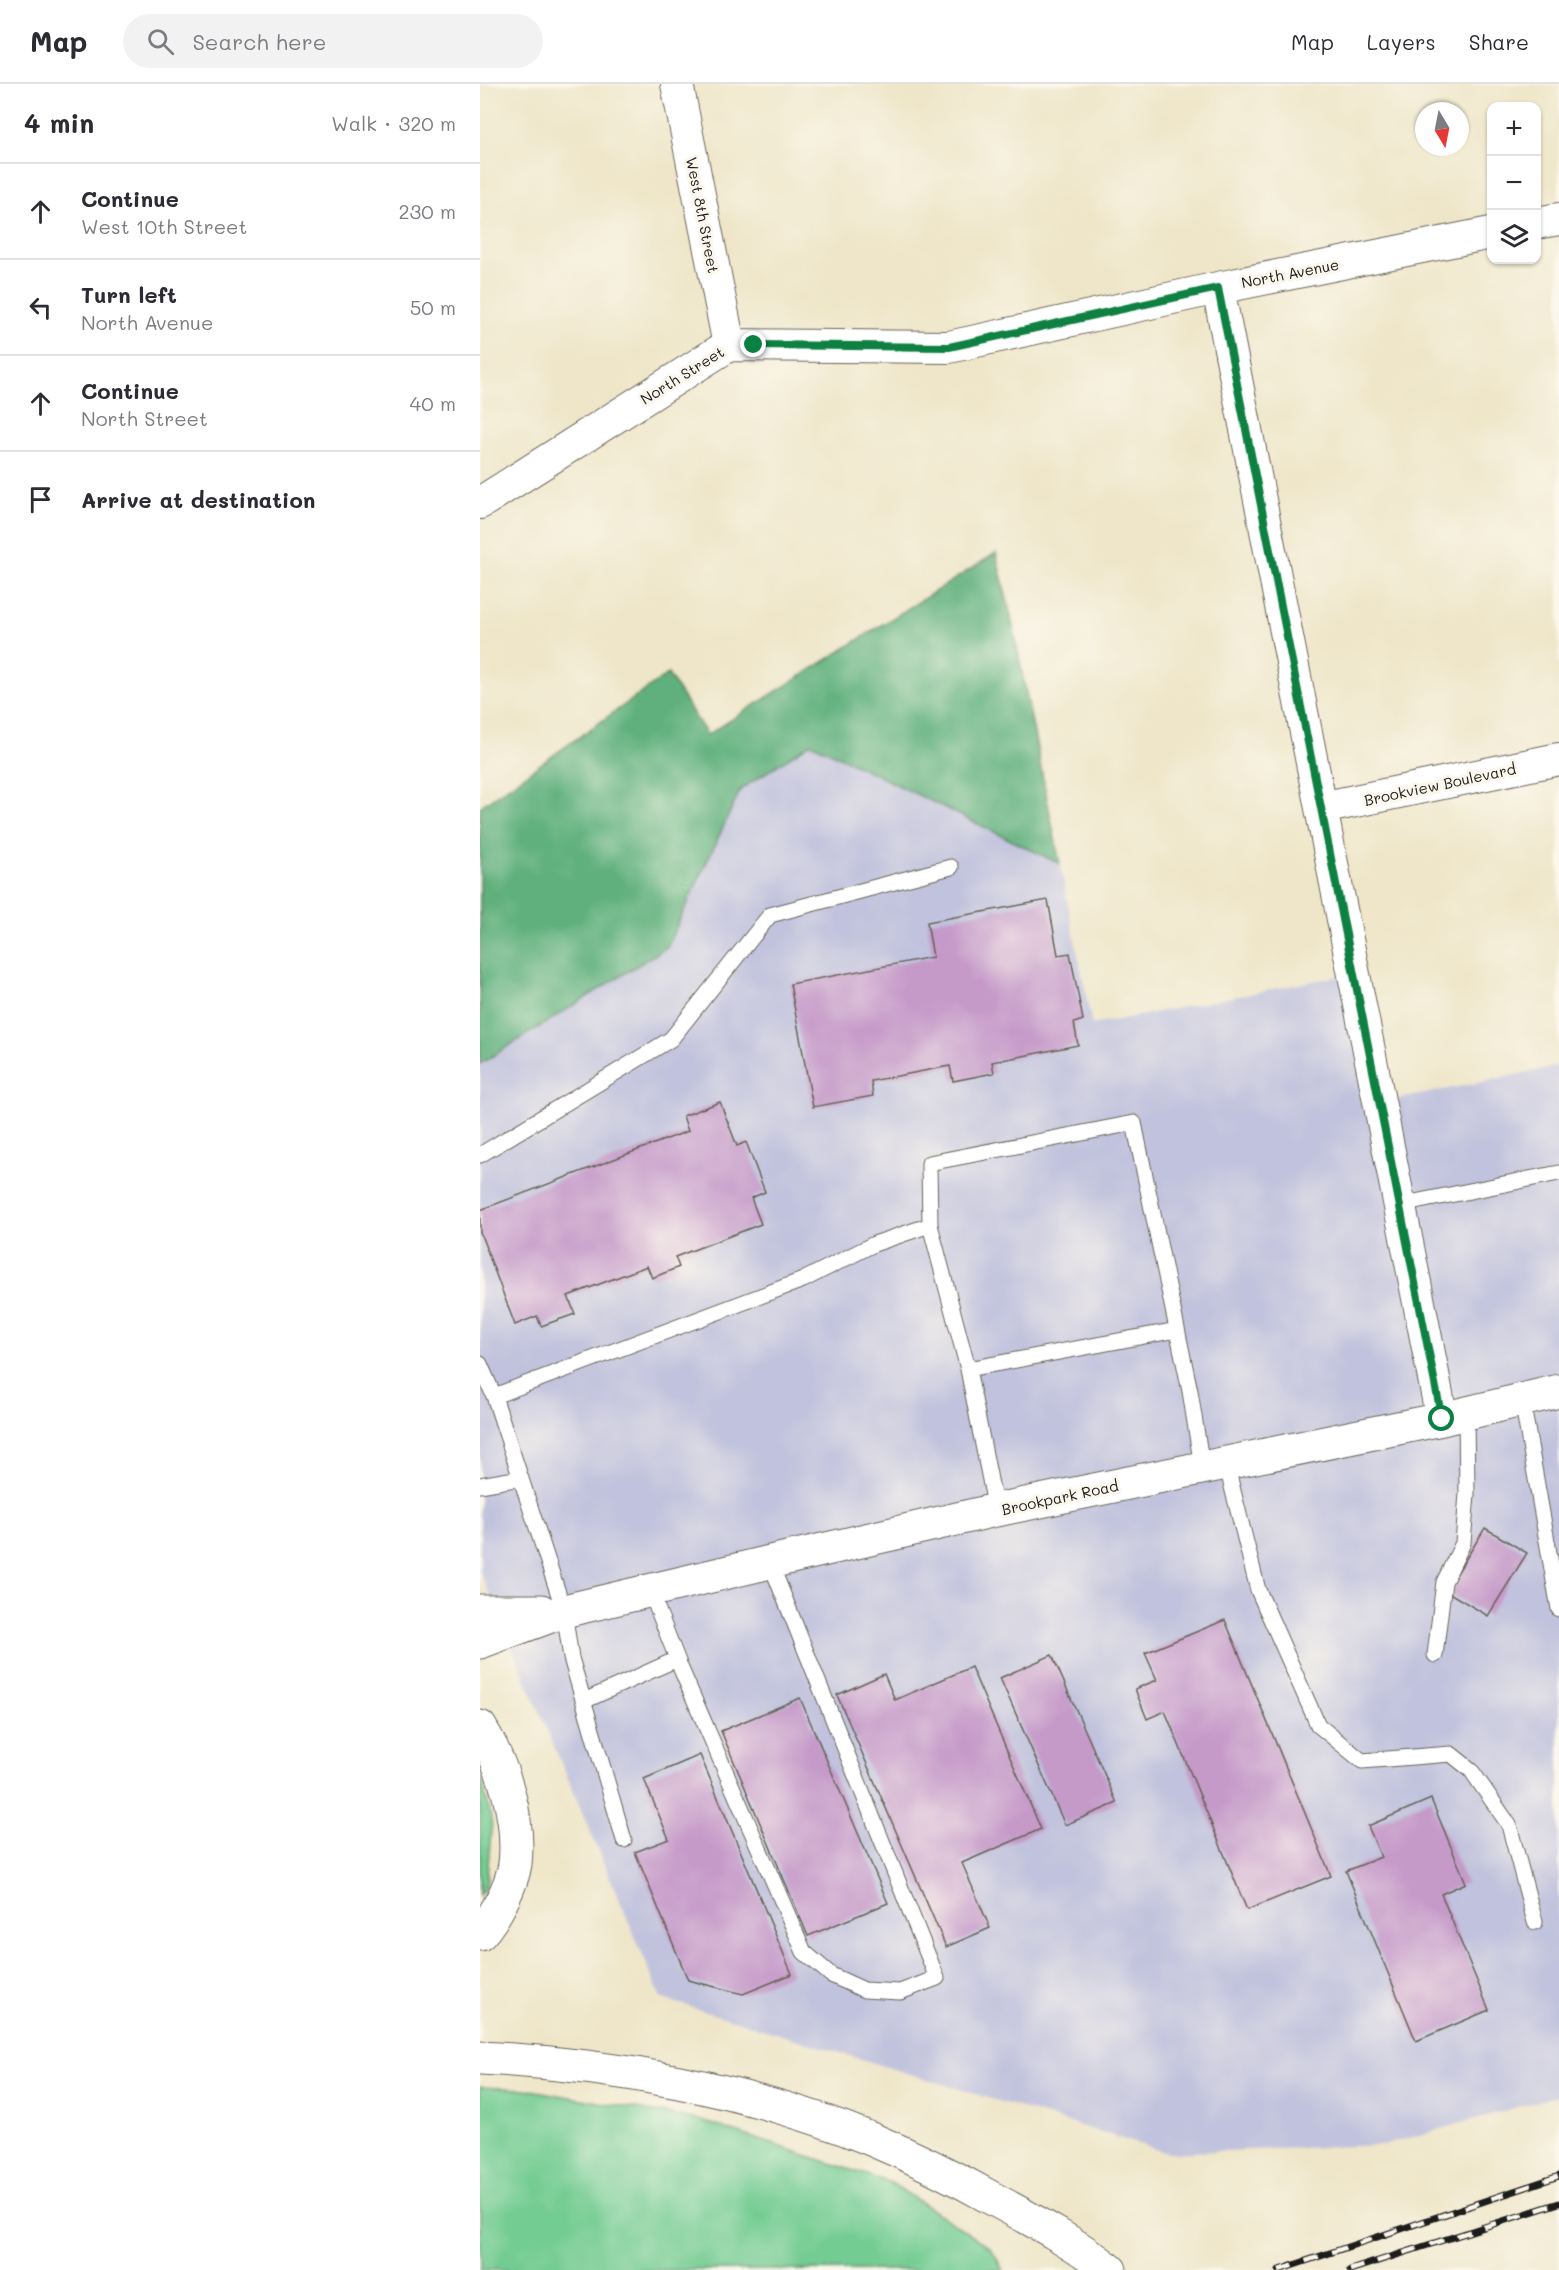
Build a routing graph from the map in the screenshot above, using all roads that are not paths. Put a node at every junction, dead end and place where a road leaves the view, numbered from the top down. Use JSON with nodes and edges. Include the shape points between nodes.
{"nodes":[{"id":1,"x":676,"y":84,"type":"edge"},
{"id":2,"x":1559,"y":219,"type":"edge"},
{"id":3,"x":1541,"y":223,"type":"edge"},
{"id":4,"x":1487,"y":233,"type":"edge"},
{"id":5,"x":1218,"y":288,"type":"junction"},
{"id":6,"x":729,"y":345,"type":"junction"},
{"id":7,"x":949,"y":347,"type":"joint"},
{"id":8,"x":480,"y":503,"type":"edge"},
{"id":9,"x":1559,"y":759,"type":"edge"},
{"id":10,"x":1322,"y":808,"type":"junction"},
{"id":11,"x":951,"y":867,"type":"dead end"},
{"id":12,"x":480,"y":1155,"type":"edge"},
{"id":13,"x":1559,"y":1173,"type":"edge"},
{"id":14,"x":1400,"y":1205,"type":"junction"},
{"id":15,"x":930,"y":1225,"type":"junction"},
{"id":16,"x":1178,"y":1330,"type":"junction"},
{"id":17,"x":480,"y":1364,"type":"edge"},
{"id":18,"x":968,"y":1369,"type":"junction"},
{"id":19,"x":1559,"y":1391,"type":"edge"},
{"id":20,"x":494,"y":1396,"type":"junction"},
{"id":21,"x":1522,"y":1400,"type":"junction"},
{"id":22,"x":1454,"y":1416,"type":"junction"},
{"id":23,"x":1214,"y":1465,"type":"junction"},
{"id":24,"x":520,"y":1478,"type":"junction"},
{"id":25,"x":480,"y":1485,"type":"edge"},
{"id":26,"x":996,"y":1510,"type":"junction"},
{"id":27,"x":770,"y":1562,"type":"junction"},
{"id":28,"x":650,"y":1590,"type":"junction"},
{"id":29,"x":1559,"y":1609,"type":"edge"},
{"id":30,"x":480,"y":1611,"type":"edge"},
{"id":31,"x":564,"y":1611,"type":"junction"},
{"id":32,"x":480,"y":1642,"type":"edge"},
{"id":33,"x":1435,"y":1655,"type":"dead end"},
{"id":34,"x":677,"y":1659,"type":"junction"},
{"id":35,"x":584,"y":1701,"type":"junction"},
{"id":36,"x":480,"y":1727,"type":"edge"},
{"id":37,"x":624,"y":1840,"type":"dead end"},
{"id":38,"x":1535,"y":1922,"type":"dead end"},
{"id":39,"x":480,"y":1934,"type":"edge"},
{"id":40,"x":480,"y":2058,"type":"edge"},
{"id":41,"x":1110,"y":2270,"type":"edge"}],
"edges":[{"from":1,"to":6,"type":"street","name":"West 8th Street"},
{"from":2,"to":3,"type":"street"},
{"from":4,"to":5,"type":"street","name":"North Avenue"},
{"from":5,"to":7,"type":"street","name":"North Avenue"},
{"from":5,"to":10,"type":"street"},
{"from":6,"to":7,"type":"street","name":"North Street"},
{"from":6,"to":8,"type":"street","name":"North Street"},
{"from":9,"to":10,"type":"street","name":"Brookview Boulevard"},
{"from":10,"to":14,"type":"street"},
{"from":11,"to":12,"type":"lane","via":[[770,915],[671,1039]]},
{"from":13,"to":14,"type":"lane"},
{"from":14,"to":22,"type":"street"},
{"from":15,"to":16,"type":"lane","via":[[930,1163],[1134,1123]]},
{"from":15,"to":18,"type":"lane"},
{"from":15,"to":20,"type":"lane","via":[[874,1244],[803,1280]]},
{"from":16,"to":18,"type":"lane"},
{"from":16,"to":23,"type":"lane","via":[[1190,1391]]},
{"from":17,"to":20,"type":"lane"},
{"from":18,"to":26,"type":"lane"},
{"from":19,"to":21,"type":"main road","name":"Brookpark Road"},
{"from":20,"to":24,"type":"lane"},
{"from":21,"to":22,"type":"main road","name":"Brookpark Road"},
{"from":21,"to":29,"type":"lane"},
{"from":22,"to":23,"type":"main road","name":"Brookpark Road"},
{"from":22,"to":33,"type":"lane","via":[[1467,1494],[1463,1543],[1444,1582]]},
{"from":23,"to":26,"type":"main road","name":"Brookpark Road"},
{"from":23,"to":38,"type":"lane","via":[[1258,1590],[1318,1725],[1362,1761],[1451,1754],[1471,1770],[1509,1825]]},
{"from":24,"to":25,"type":"lane"},
{"from":24,"to":31,"type":"lane"},
{"from":26,"to":27,"type":"main road","name":"Brookpark Road"},
{"from":27,"to":28,"type":"main road","name":"Brookpark Road"},
{"from":27,"to":34,"type":"lane","via":[[937,1978],[900,1992],[864,1990],[831,1975],[804,1952]]},
{"from":28,"to":31,"type":"main road","name":"Brookpark Road"},
{"from":28,"to":34,"type":"lane"},
{"from":30,"to":31,"type":"main road"},
{"from":31,"to":32,"type":"main road"},
{"from":31,"to":35,"type":"lane","via":[[571,1658]]},
{"from":34,"to":35,"type":"lane"},
{"from":35,"to":37,"type":"lane"},
{"from":36,"to":39,"type":"main road","via":[[506,1786],[514,1823],[515,1866],[503,1899]]},
{"from":40,"to":41,"type":"main road","via":[[596,2067],[768,2103],[869,2138],[948,2174],[1048,2229]]}]}
